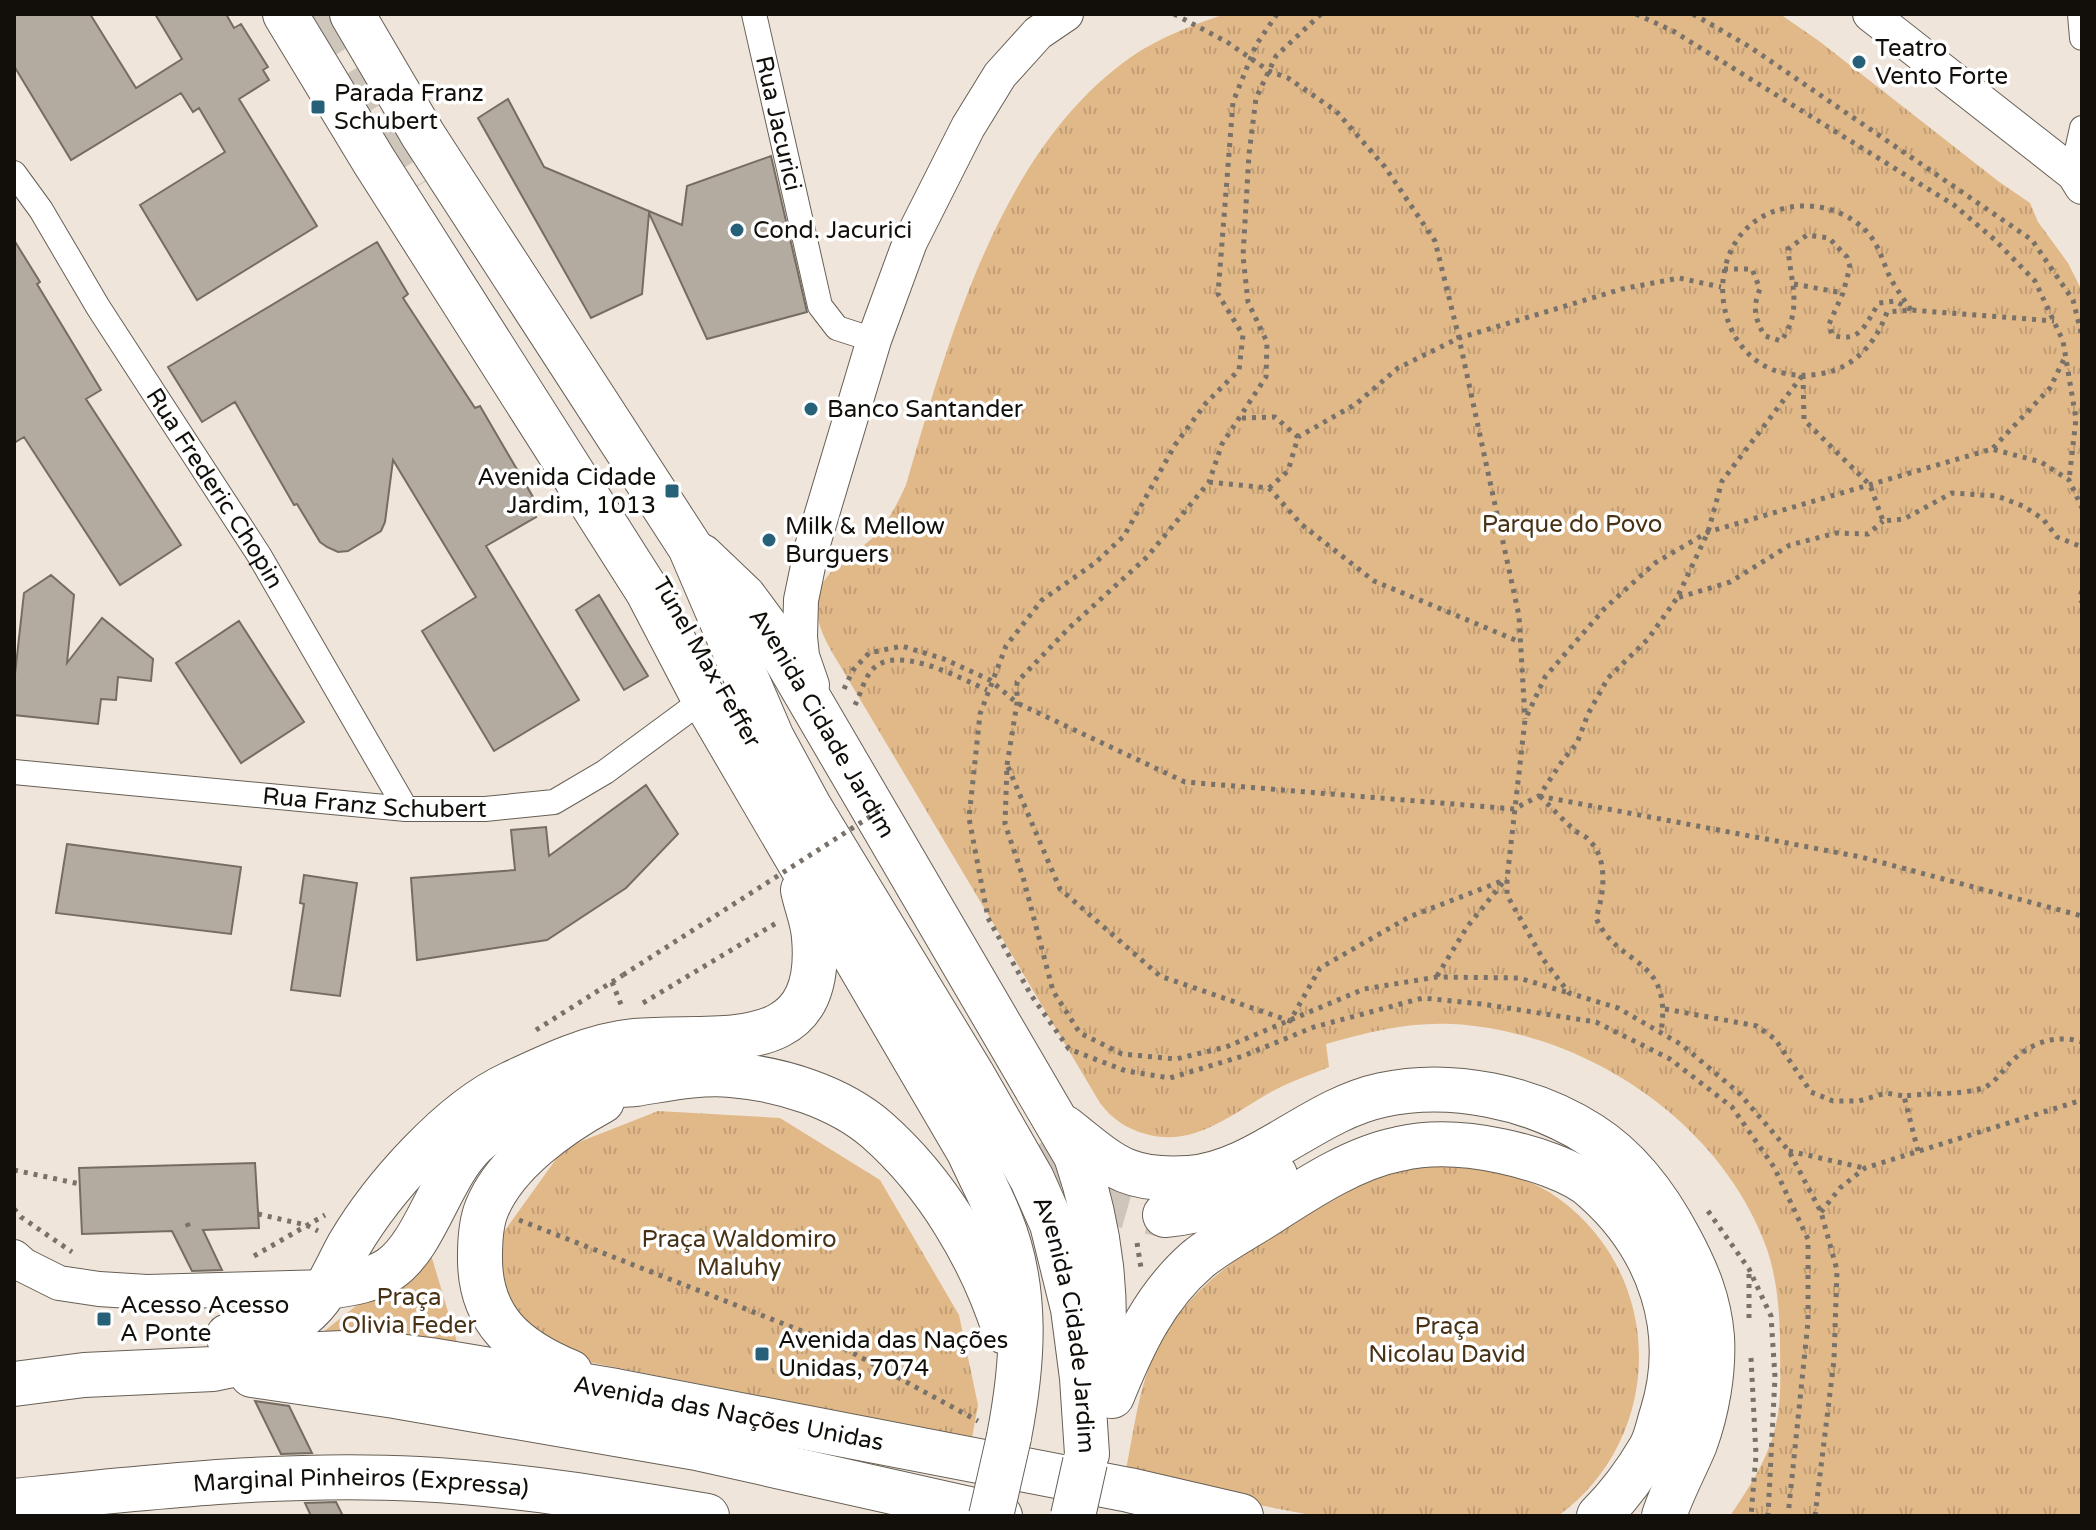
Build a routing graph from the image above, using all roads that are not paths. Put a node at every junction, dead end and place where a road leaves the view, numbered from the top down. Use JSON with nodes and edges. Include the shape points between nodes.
{"nodes":[{"id":1,"x":285,"y":14,"type":"edge"},
{"id":2,"x":340,"y":14,"type":"edge"},
{"id":3,"x":352,"y":14,"type":"edge"},
{"id":4,"x":754,"y":14,"type":"edge"},
{"id":5,"x":1066,"y":14,"type":"edge"},
{"id":6,"x":1870,"y":14,"type":"edge"},
{"id":7,"x":2080,"y":14,"type":"edge"},
{"id":8,"x":2082,"y":38,"type":"edge"},
{"id":9,"x":2082,"y":128,"type":"edge"},
{"id":10,"x":423,"y":135,"type":"junction"},
{"id":11,"x":14,"y":173,"type":"edge"},
{"id":12,"x":2077,"y":177,"type":"edge"},
{"id":13,"x":423,"y":183,"type":"tunnel mouth"},
{"id":14,"x":874,"y":340,"type":"junction"},
{"id":15,"x":690,"y":547,"type":"junction"},
{"id":16,"x":704,"y":699,"type":"junction"},
{"id":17,"x":835,"y":712,"type":"junction"},
{"id":18,"x":14,"y":772,"type":"edge"},
{"id":19,"x":406,"y":809,"type":"junction"},
{"id":20,"x":796,"y":856,"type":"junction"},
{"id":21,"x":634,"y":1084,"type":"junction"},
{"id":22,"x":1051,"y":1134,"type":"junction"},
{"id":23,"x":969,"y":1152,"type":"junction"},
{"id":24,"x":1661,"y":1205,"type":"junction"},
{"id":25,"x":1165,"y":1215,"type":"tunnel mouth"},
{"id":26,"x":14,"y":1257,"type":"edge"},
{"id":27,"x":327,"y":1287,"type":"junction"},
{"id":28,"x":213,"y":1369,"type":"junction"},
{"id":29,"x":84,"y":1375,"type":"junction"},
{"id":30,"x":1020,"y":1379,"type":"junction"},
{"id":31,"x":14,"y":1384,"type":"edge"},
{"id":32,"x":616,"y":1391,"type":"junction"},
{"id":33,"x":1086,"y":1458,"type":"junction"},
{"id":34,"x":14,"y":1501,"type":"edge"},
{"id":35,"x":707,"y":1516,"type":"edge"},
{"id":36,"x":991,"y":1516,"type":"edge"},
{"id":37,"x":1000,"y":1516,"type":"edge"},
{"id":38,"x":1073,"y":1516,"type":"edge"},
{"id":39,"x":1241,"y":1516,"type":"edge"},
{"id":40,"x":1599,"y":1516,"type":"edge"},
{"id":41,"x":1664,"y":1516,"type":"edge"}],
"edges":[{"from":1,"to":16,"type":"highway","name":"Avenida Cidade Jardim","via":[[648,592]]},
{"from":2,"to":10,"type":"highway"},
{"from":3,"to":10,"type":"highway","name":"Avenida Cidade Jardim"},
{"from":4,"to":14,"type":"street","name":"Rua Jacurici","via":[[820,306],[837,328]]},
{"from":5,"to":14,"type":"street","via":[[1038,33],[1000,75],[968,127],[910,242]]},
{"from":6,"to":12,"type":"street"},
{"from":7,"to":8,"type":"street"},
{"from":9,"to":12,"type":"street"},
{"from":10,"to":15,"type":"highway","name":"Avenida Cidade Jardim"},
{"from":11,"to":19,"type":"street","name":"Rua Frederic Chopin","via":[[259,555]]},
{"from":13,"to":23,"type":"highway","name":"Túnel Max Feffer","via":[[616,502],[952,1095]]},
{"from":14,"to":17,"type":"street","via":[[801,600],[802,656]]},
{"from":15,"to":17,"type":"highway","name":"Avenida Cidade Jardim","via":[[744,597]]},
{"from":15,"to":22,"type":"highway","via":[[749,637],[988,1059]]},
{"from":15,"to":33,"type":"highway","name":"Avenida Cidade Jardim","via":[[772,738],[973,1076],[1052,1224],[1073,1309]]},
{"from":16,"to":19,"type":"street","name":"Rua Franz Schubert","via":[[605,772],[554,802]]},
{"from":16,"to":20,"type":"highway","name":"Avenida Cidade Jardim"},
{"from":17,"to":22,"type":"highway","name":"Avenida Cidade Jardim","via":[[891,843]]},
{"from":18,"to":19,"type":"street","name":"Rua Franz Schubert"},
{"from":20,"to":23,"type":"highway","name":"Avenida Cidade Jardim"},
{"from":20,"to":27,"type":"highway","via":[[815,958],[812,983],[799,1010],[767,1032],[733,1039],[612,1044],[506,1086],[452,1122],[405,1169],[349,1245]]},
{"from":21,"to":27,"type":"highway","via":[[596,1087],[517,1114],[474,1145],[442,1188],[405,1254],[390,1269]]},
{"from":21,"to":30,"type":"highway","via":[[732,1075],[789,1086],[833,1103],[876,1129],[960,1231],[993,1293]]},
{"from":21,"to":32,"type":"highway","via":[[534,1147],[487,1208],[480,1240],[483,1296],[498,1324],[550,1363]]},
{"from":22,"to":24,"type":"highway","via":[[1122,1171],[1191,1178],[1240,1164],[1346,1105],[1427,1089],[1469,1092],[1508,1099],[1592,1135],[1623,1160]]},
{"from":22,"to":33,"type":"highway","name":"Avenida Cidade Jardim","via":[[1076,1156],[1098,1233],[1105,1285],[1100,1385]]},
{"from":23,"to":30,"type":"highway","name":"Avenida Cidade Jardim","via":[[1001,1222],[1017,1279]]},
{"from":24,"to":25,"type":"highway","via":[[1573,1144],[1527,1128],[1447,1115],[1383,1123],[1343,1136],[1218,1206]]},
{"from":24,"to":41,"type":"highway","via":[[1705,1290],[1712,1338],[1703,1414]]},
{"from":26,"to":27,"type":"street","via":[[59,1283],[99,1289]]},
{"from":27,"to":29,"type":"highway","via":[[300,1318],[276,1328],[188,1343]]},
{"from":28,"to":29,"type":"highway","name":"Avenida das Nações Unidas"},
{"from":28,"to":32,"type":"highway","name":"Avenida das Nações Unidas","via":[[275,1356],[366,1352]]},
{"from":28,"to":37,"type":"highway","name":"Avenida das Nações Unidas","via":[[697,1448]]},
{"from":29,"to":31,"type":"highway"},
{"from":30,"to":36,"type":"highway","name":"Avenida Cidade Jardim","bridge":true},
{"from":32,"to":39,"type":"highway","name":"Avenida das Nações Unidas"},
{"from":33,"to":38,"type":"highway","bridge":true},
{"from":33,"to":40,"type":"highway","via":[[1141,1329],[1161,1298],[1200,1257],[1360,1162],[1398,1149],[1470,1145],[1555,1167],[1593,1188],[1621,1217],[1667,1300],[1673,1346],[1668,1394],[1652,1446]]},
{"from":34,"to":35,"type":"highway","name":"Marginal Pinheiros (Expressa)","via":[[288,1477],[420,1479],[578,1495]]}]}
